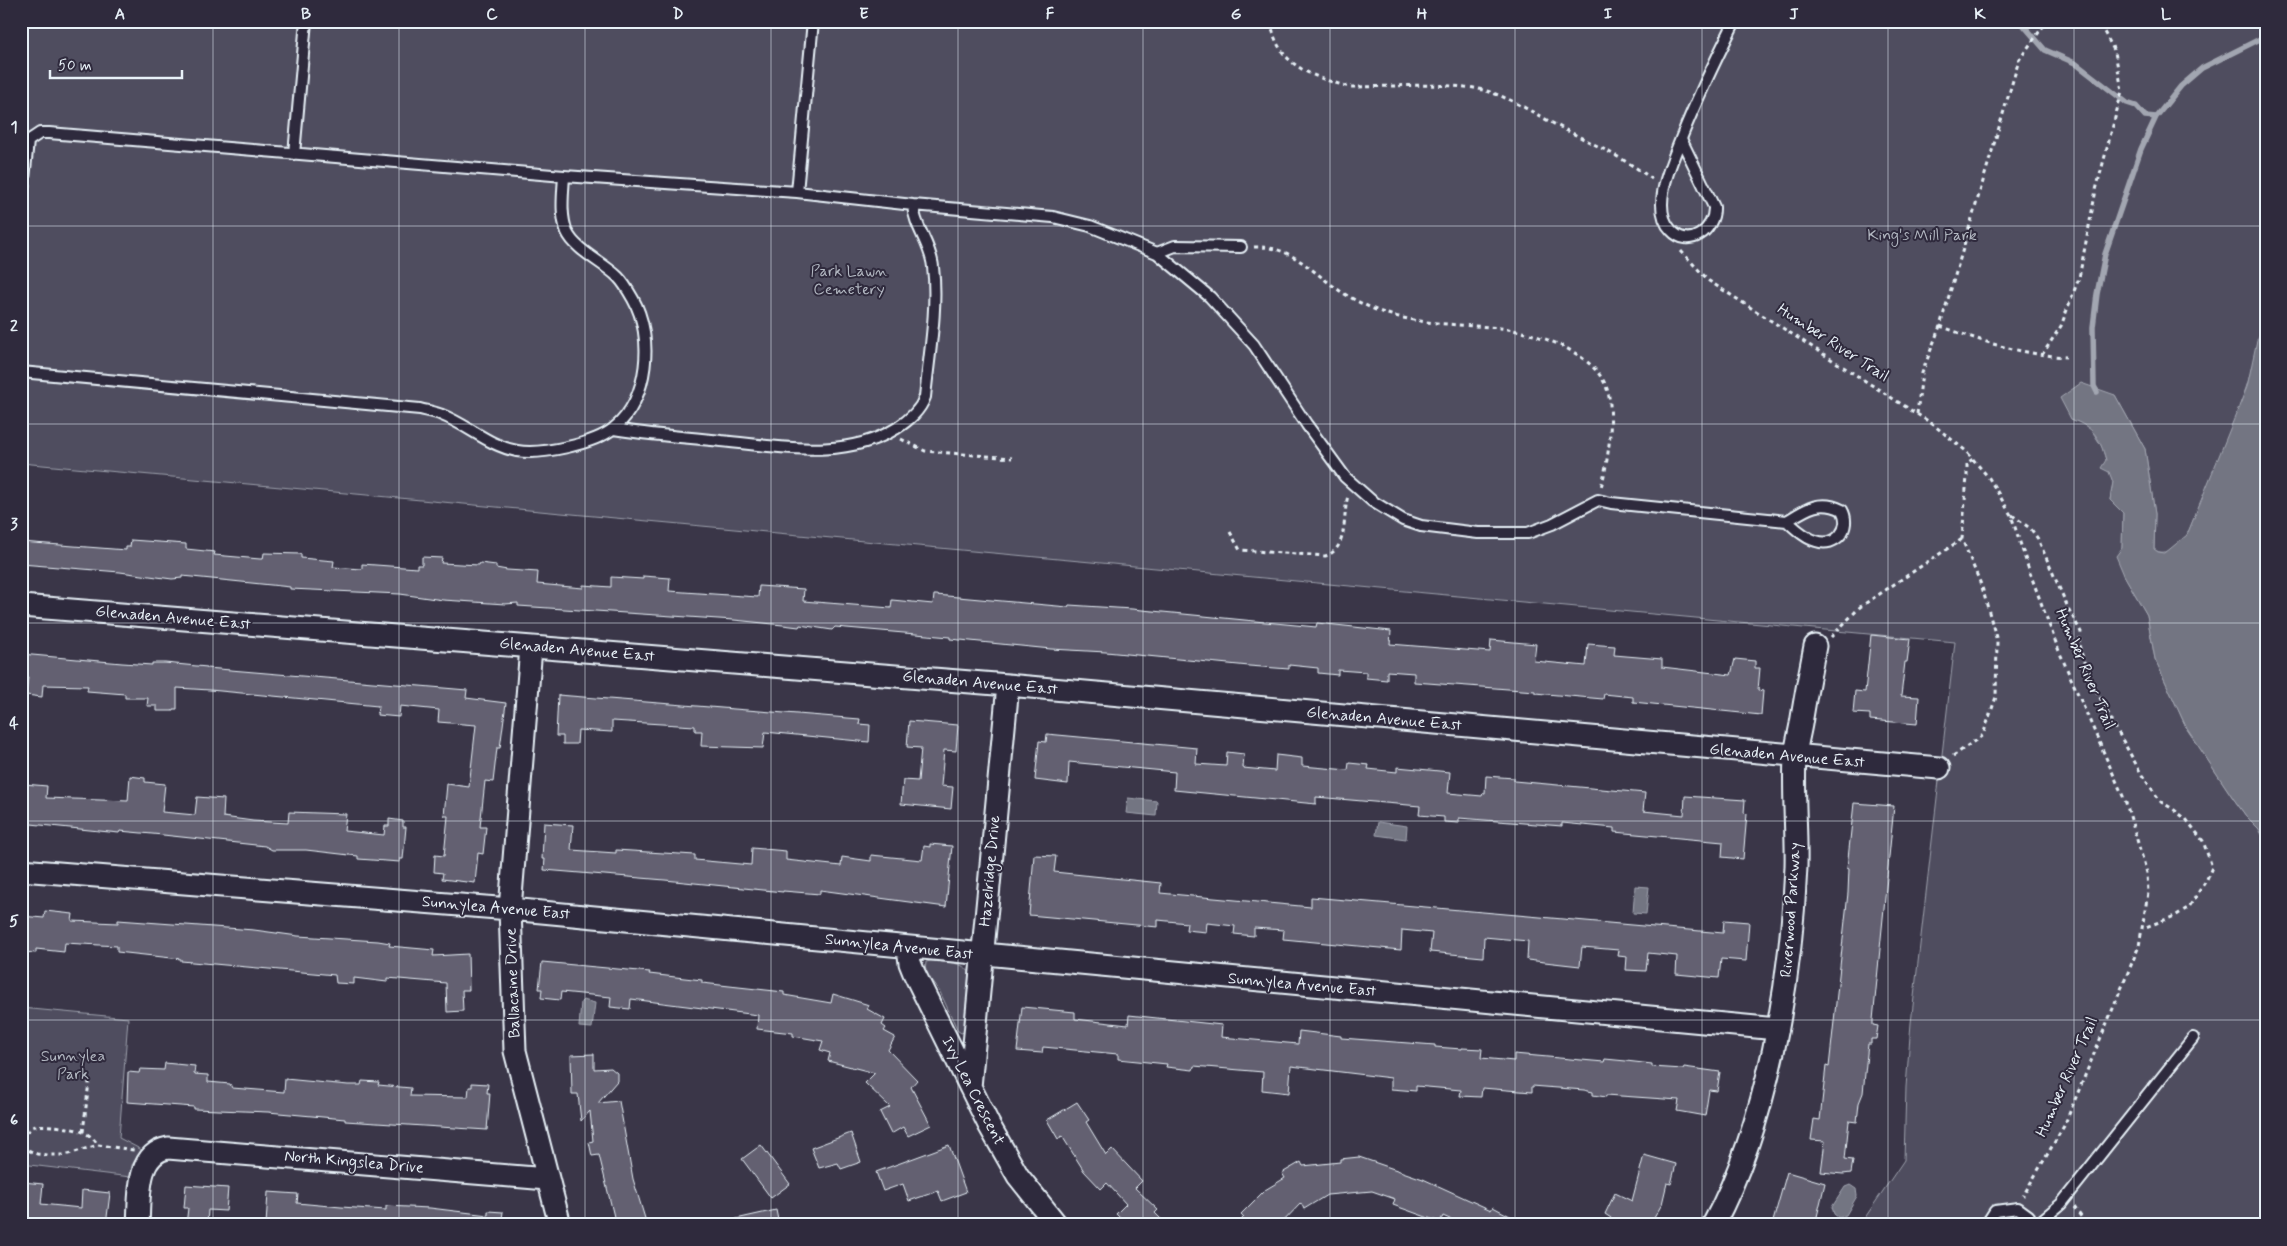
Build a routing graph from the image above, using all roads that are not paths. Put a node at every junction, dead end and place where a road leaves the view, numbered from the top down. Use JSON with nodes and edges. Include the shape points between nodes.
{"nodes":[{"id":1,"x":306,"y":21,"type":"edge"},
{"id":2,"x":813,"y":21,"type":"edge"},
{"id":3,"x":1735,"y":21,"type":"edge"},
{"id":4,"x":1681,"y":139,"type":"junction"},
{"id":5,"x":294,"y":154,"type":"junction"},
{"id":6,"x":564,"y":176,"type":"junction"},
{"id":7,"x":797,"y":192,"type":"junction"},
{"id":8,"x":913,"y":205,"type":"junction"},
{"id":9,"x":21,"y":208,"type":"edge"},
{"id":10,"x":1241,"y":247,"type":"road end"},
{"id":11,"x":1157,"y":253,"type":"junction"},
{"id":12,"x":21,"y":372,"type":"edge"},
{"id":13,"x":614,"y":429,"type":"junction"},
{"id":14,"x":1787,"y":521,"type":"junction"},
{"id":15,"x":21,"y":606,"type":"edge"},
{"id":16,"x":1815,"y":646,"type":"road end"},
{"id":17,"x":531,"y":647,"type":"junction"},
{"id":18,"x":1008,"y":684,"type":"junction"},
{"id":19,"x":1795,"y":757,"type":"junction"},
{"id":20,"x":1939,"y":768,"type":"road end"},
{"id":21,"x":21,"y":870,"type":"edge"},
{"id":22,"x":510,"y":909,"type":"junction"},
{"id":23,"x":908,"y":948,"type":"junction"},
{"id":24,"x":982,"y":955,"type":"junction"},
{"id":25,"x":1777,"y":1029,"type":"junction"},
{"id":26,"x":2194,"y":1038,"type":"dead end"},
{"id":27,"x":970,"y":1087,"type":"junction"},
{"id":28,"x":547,"y":1179,"type":"junction"},
{"id":29,"x":1052,"y":1223,"type":"edge"},
{"id":30,"x":138,"y":1225,"type":"edge"},
{"id":31,"x":560,"y":1225,"type":"edge"},
{"id":32,"x":1713,"y":1225,"type":"edge"},
{"id":33,"x":1986,"y":1225,"type":"edge"},
{"id":34,"x":2029,"y":1225,"type":"edge"},
{"id":35,"x":2036,"y":1225,"type":"edge"}],
"edges":[{"from":1,"to":5,"type":"lane"},
{"from":2,"to":7,"type":"lane"},
{"from":3,"to":4,"type":"lane","via":[[1705,79]]},
{"from":4,"to":4,"type":"lane","via":[[1712,201],[1714,214],[1710,227],[1699,236],[1686,238],[1672,232],[1664,217],[1664,188]]},
{"from":5,"to":6,"type":"lane"},
{"from":5,"to":9,"type":"lane","via":[[40,133],[28,141]]},
{"from":6,"to":7,"type":"lane"},
{"from":6,"to":13,"type":"lane","via":[[563,213],[567,233],[619,278],[643,321],[646,353],[643,374],[628,412]]},
{"from":7,"to":8,"type":"lane"},
{"from":8,"to":11,"type":"lane","via":[[1053,217],[1090,226]]},
{"from":8,"to":13,"type":"lane","via":[[914,218],[927,243],[933,265],[931,334],[925,398],[922,406],[904,423],[859,444],[807,449]]},
{"from":10,"to":11,"type":"lane","via":[[1175,246]]},
{"from":11,"to":14,"type":"lane","via":[[1210,297],[1254,344],[1329,457],[1351,484],[1403,520],[1421,526],[1478,533],[1528,533],[1598,500]]},
{"from":12,"to":13,"type":"lane","via":[[420,409],[442,415],[502,447],[533,452],[565,448]]},
{"from":14,"to":14,"type":"lane","via":[[1812,506],[1822,504],[1842,510],[1846,518],[1844,532],[1838,539],[1828,542],[1816,542]]},
{"from":15,"to":17,"type":"street","name":"Glenaden Avenue East"},
{"from":16,"to":19,"type":"street","name":"Riverwood Parkway"},
{"from":17,"to":18,"type":"street","name":"Glenaden Avenue East"},
{"from":17,"to":22,"type":"street","name":"Ballacaine Drive"},
{"from":18,"to":19,"type":"street","name":"Glenaden Avenue East"},
{"from":18,"to":24,"type":"street","name":"Hazelridge Drive"},
{"from":19,"to":20,"type":"street","name":"Glenaden Avenue East"},
{"from":19,"to":25,"type":"street","name":"Riverwood Parkway","via":[[1793,931]]},
{"from":21,"to":22,"type":"street","name":"Sunnylea Avenue East"},
{"from":22,"to":23,"type":"street","name":"Sunnylea Avenue East"},
{"from":22,"to":28,"type":"street","name":"Ballacaine Drive","via":[[515,1051]]},
{"from":23,"to":24,"type":"street","name":"Sunnylea Avenue East"},
{"from":23,"to":27,"type":"street","name":"Ivy Lea Crescent","via":[[912,968]]},
{"from":24,"to":25,"type":"street","name":"Sunnylea Avenue East"},
{"from":24,"to":27,"type":"street","name":"Hazelridge Drive"},
{"from":25,"to":32,"type":"street","name":"Riverwood Parkway","via":[[1748,1142]]},
{"from":26,"to":35,"type":"lane","via":[[2066,1198]]},
{"from":27,"to":29,"type":"street","name":"Ivy Lea Crescent","via":[[1018,1176]]},
{"from":28,"to":30,"type":"street","name":"North Kingslea Drive","via":[[185,1148],[158,1151],[143,1172]]},
{"from":28,"to":31,"type":"street","name":"Ballacaine Drive"},
{"from":33,"to":34,"type":"lane","via":[[1995,1211],[2018,1208],[2029,1216]]}]}
